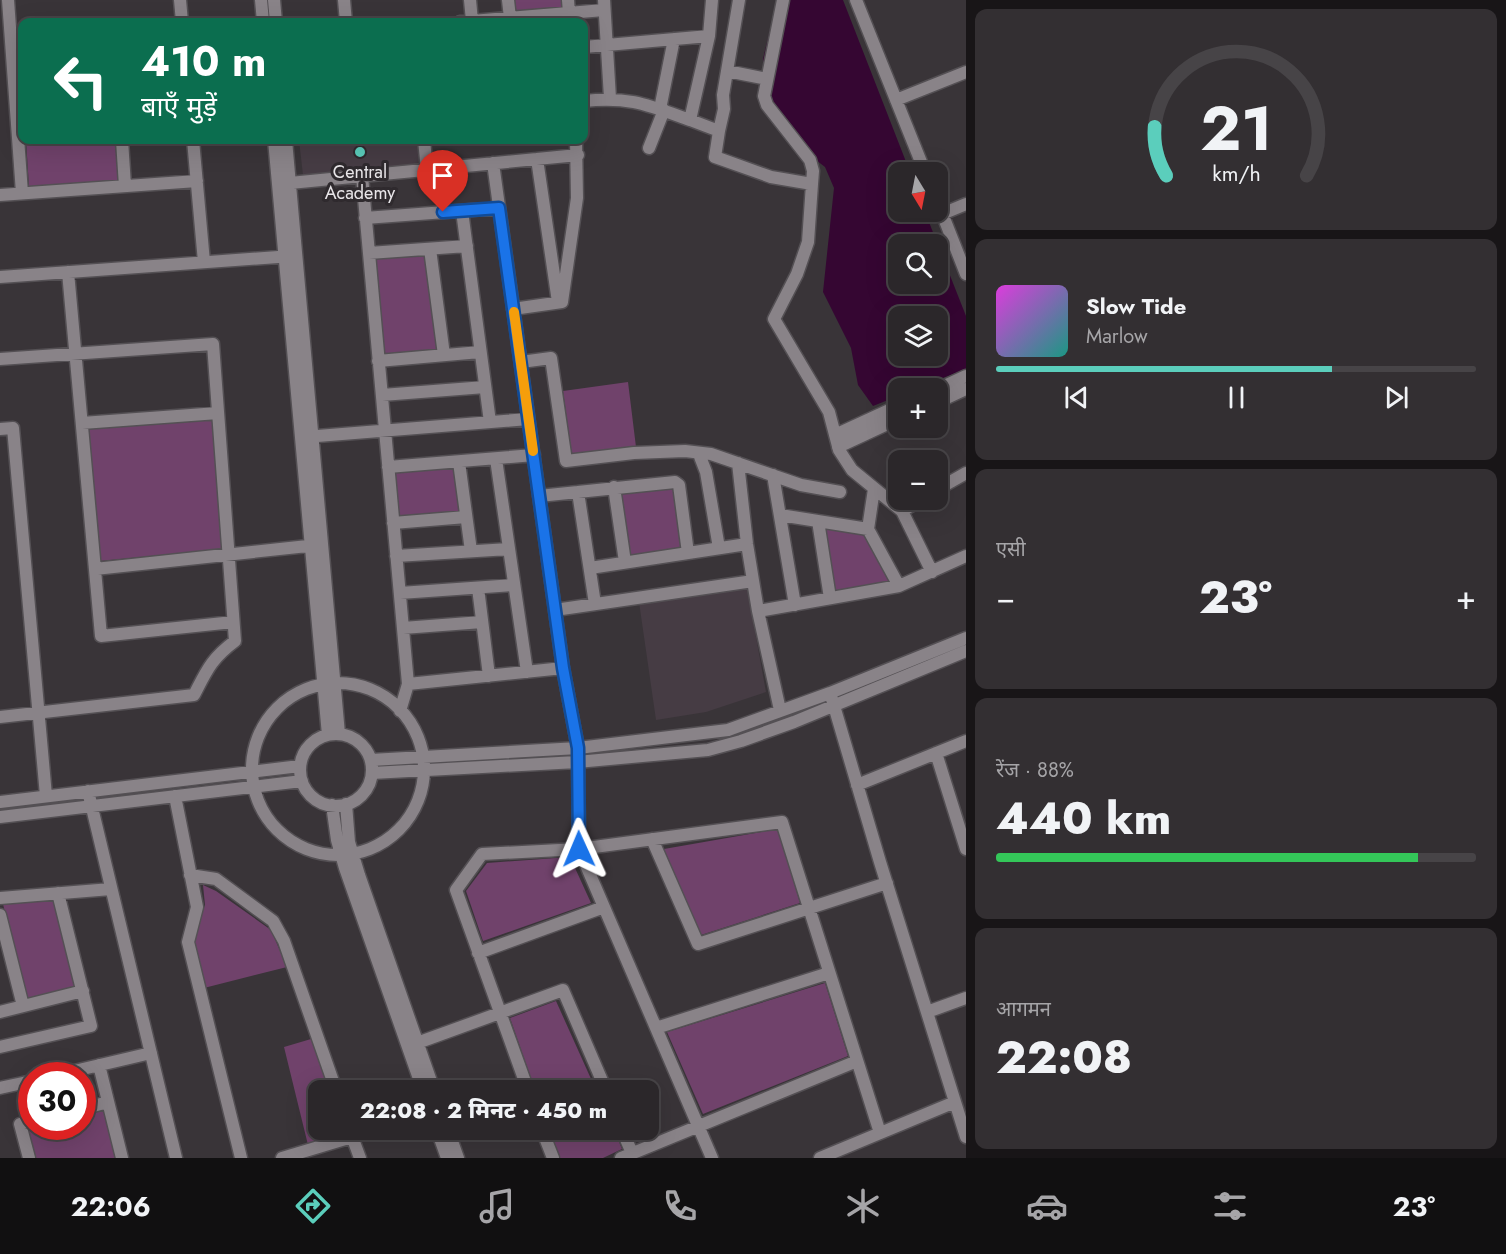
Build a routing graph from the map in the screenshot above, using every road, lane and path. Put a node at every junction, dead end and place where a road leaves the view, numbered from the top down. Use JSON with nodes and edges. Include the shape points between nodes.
{"nodes":[{"id":1,"x":8,"y":0,"type":"edge"},
{"id":2,"x":180,"y":0,"type":"edge"},
{"id":3,"x":261,"y":0,"type":"edge"},
{"id":4,"x":274,"y":0,"type":"edge"},
{"id":5,"x":345,"y":0,"type":"edge"},
{"id":6,"x":470,"y":0,"type":"edge"},
{"id":7,"x":508,"y":0,"type":"edge"},
{"id":8,"x":712,"y":0,"type":"edge"},
{"id":9,"x":739,"y":0,"type":"edge"},
{"id":10,"x":783,"y":0,"type":"edge"},
{"id":11,"x":856,"y":0,"type":"edge"},
{"id":12,"x":604,"y":5,"type":"edge"},
{"id":13,"x":568,"y":6,"type":"edge"},
{"id":14,"x":182,"y":18,"type":"edge"},
{"id":15,"x":263,"y":18,"type":"edge"},
{"id":16,"x":276,"y":18,"type":"edge"},
{"id":17,"x":346,"y":18,"type":"edge"},
{"id":18,"x":467,"y":18,"type":"edge"},
{"id":19,"x":510,"y":18,"type":"joint"},
{"id":20,"x":709,"y":36,"type":"junction"},
{"id":21,"x":674,"y":39,"type":"junction"},
{"id":22,"x":606,"y":45,"type":"junction"},
{"id":23,"x":588,"y":47,"type":"edge"},
{"id":24,"x":18,"y":68,"type":"edge"},
{"id":25,"x":727,"y":71,"type":"junction"},
{"id":26,"x":966,"y":72,"type":"edge"},
{"id":27,"x":767,"y":80,"type":"junction"},
{"id":28,"x":610,"y":98,"type":"junction"},
{"id":29,"x":896,"y":100,"type":"junction"},
{"id":30,"x":588,"y":101,"type":"edge"},
{"id":31,"x":662,"y":110,"type":"junction"},
{"id":32,"x":690,"y":120,"type":"junction"},
{"id":33,"x":719,"y":130,"type":"junction"},
{"id":34,"x":20,"y":144,"type":"edge"},
{"id":35,"x":122,"y":144,"type":"edge"},
{"id":36,"x":193,"y":144,"type":"edge"},
{"id":37,"x":275,"y":144,"type":"edge"},
{"id":38,"x":286,"y":144,"type":"edge"},
{"id":39,"x":424,"y":144,"type":"edge"},
{"id":40,"x":577,"y":144,"type":"edge"},
{"id":41,"x":649,"y":148,"type":"dead end"},
{"id":42,"x":578,"y":155,"type":"junction"},
{"id":43,"x":537,"y":159,"type":"junction"},
{"id":44,"x":921,"y":162,"type":"edge"},
{"id":45,"x":493,"y":163,"type":"junction"},
{"id":46,"x":427,"y":170,"type":"junction"},
{"id":47,"x":362,"y":176,"type":"junction"},
{"id":48,"x":197,"y":181,"type":"junction"},
{"id":49,"x":290,"y":183,"type":"junction"},
{"id":50,"x":812,"y":184,"type":"junction"},
{"id":51,"x":125,"y":186,"type":"junction"},
{"id":52,"x":22,"y":193,"type":"junction"},
{"id":53,"x":0,"y":195,"type":"edge"},
{"id":54,"x":966,"y":204,"type":"edge"},
{"id":55,"x":948,"y":207,"type":"edge"},
{"id":56,"x":499,"y":208,"type":"junction"},
{"id":57,"x":462,"y":211,"type":"junction"},
{"id":58,"x":365,"y":218,"type":"junction"},
{"id":59,"x":946,"y":222,"type":"edge"},
{"id":60,"x":467,"y":246,"type":"junction"},
{"id":61,"x":430,"y":249,"type":"junction"},
{"id":62,"x":369,"y":254,"type":"junction"},
{"id":63,"x":291,"y":256,"type":"junction"},
{"id":64,"x":204,"y":262,"type":"junction"},
{"id":65,"x":68,"y":272,"type":"junction"},
{"id":66,"x":966,"y":274,"type":"edge"},
{"id":67,"x":0,"y":277,"type":"edge"},
{"id":68,"x":558,"y":302,"type":"junction"},
{"id":69,"x":513,"y":309,"type":"junction"},
{"id":70,"x":480,"y":352,"type":"junction"},
{"id":71,"x":75,"y":354,"type":"junction"},
{"id":72,"x":444,"y":355,"type":"junction"},
{"id":73,"x":0,"y":359,"type":"edge"},
{"id":74,"x":378,"y":361,"type":"junction"},
{"id":75,"x":520,"y":362,"type":"junction"},
{"id":76,"x":966,"y":376,"type":"edge"},
{"id":77,"x":948,"y":384,"type":"edge"},
{"id":78,"x":485,"y":387,"type":"junction"},
{"id":79,"x":966,"y":389,"type":"edge"},
{"id":80,"x":382,"y":395,"type":"junction"},
{"id":81,"x":948,"y":397,"type":"edge"},
{"id":82,"x":888,"y":412,"type":"edge"},
{"id":83,"x":218,"y":413,"type":"junction"},
{"id":84,"x":528,"y":418,"type":"junction"},
{"id":85,"x":490,"y":422,"type":"junction"},
{"id":86,"x":82,"y":423,"type":"junction"},
{"id":87,"x":888,"y":423,"type":"edge"},
{"id":88,"x":0,"y":429,"type":"edge"},
{"id":89,"x":385,"y":430,"type":"junction"},
{"id":90,"x":307,"y":437,"type":"junction"},
{"id":91,"x":837,"y":441,"type":"junction"},
{"id":92,"x":699,"y":454,"type":"junction"},
{"id":93,"x":534,"y":455,"type":"junction"},
{"id":94,"x":496,"y":459,"type":"junction"},
{"id":95,"x":459,"y":462,"type":"junction"},
{"id":96,"x":738,"y":463,"type":"junction"},
{"id":97,"x":388,"y":467,"type":"junction"},
{"id":98,"x":966,"y":473,"type":"edge"},
{"id":99,"x":773,"y":475,"type":"junction"},
{"id":100,"x":948,"y":483,"type":"edge"},
{"id":101,"x":614,"y":488,"type":"junction"},
{"id":102,"x":874,"y":489,"type":"junction"},
{"id":103,"x":578,"y":492,"type":"junction"},
{"id":104,"x":840,"y":492,"type":"dead end"},
{"id":105,"x":539,"y":496,"type":"junction"},
{"id":106,"x":902,"y":511,"type":"joint"},
{"id":107,"x":780,"y":515,"type":"junction"},
{"id":108,"x":466,"y":517,"type":"junction"},
{"id":109,"x":818,"y":521,"type":"junction"},
{"id":110,"x":393,"y":523,"type":"junction"},
{"id":111,"x":868,"y":529,"type":"junction"},
{"id":112,"x":747,"y":544,"type":"junction"},
{"id":113,"x":317,"y":545,"type":"junction"},
{"id":114,"x":719,"y":548,"type":"junction"},
{"id":115,"x":509,"y":549,"type":"junction"},
{"id":116,"x":471,"y":551,"type":"junction"},
{"id":117,"x":688,"y":553,"type":"junction"},
{"id":118,"x":228,"y":555,"type":"junction"},
{"id":119,"x":396,"y":556,"type":"junction"},
{"id":120,"x":966,"y":556,"type":"edge"},
{"id":121,"x":625,"y":562,"type":"junction"},
{"id":122,"x":590,"y":568,"type":"junction"},
{"id":123,"x":95,"y":569,"type":"junction"},
{"id":124,"x":932,"y":572,"type":"junction"},
{"id":125,"x":753,"y":581,"type":"junction"},
{"id":126,"x":514,"y":585,"type":"junction"},
{"id":127,"x":899,"y":586,"type":"junction"},
{"id":128,"x":478,"y":588,"type":"junction"},
{"id":129,"x":399,"y":593,"type":"junction"},
{"id":130,"x":830,"y":598,"type":"junction"},
{"id":131,"x":595,"y":604,"type":"junction"},
{"id":132,"x":795,"y":604,"type":"junction"},
{"id":133,"x":555,"y":610,"type":"junction"},
{"id":134,"x":758,"y":611,"type":"junction"},
{"id":135,"x":233,"y":622,"type":"junction"},
{"id":136,"x":482,"y":622,"type":"junction"},
{"id":137,"x":403,"y":628,"type":"junction"},
{"id":138,"x":966,"y":638,"type":"edge"},
{"id":139,"x":966,"y":651,"type":"edge"},
{"id":140,"x":563,"y":668,"type":"junction"},
{"id":141,"x":526,"y":672,"type":"junction"},
{"id":142,"x":489,"y":676,"type":"junction"},
{"id":143,"x":329,"y":683,"type":"junction"},
{"id":144,"x":408,"y":684,"type":"junction"},
{"id":145,"x":830,"y":693,"type":"junction"},
{"id":146,"x":835,"y":706,"type":"junction"},
{"id":147,"x":400,"y":711,"type":"junction"},
{"id":148,"x":780,"y":711,"type":"junction"},
{"id":149,"x":39,"y":712,"type":"junction"},
{"id":150,"x":0,"y":717,"type":"edge"},
{"id":151,"x":333,"y":734,"type":"junction"},
{"id":152,"x":966,"y":741,"type":"edge"},
{"id":153,"x":578,"y":748,"type":"junction"},
{"id":154,"x":936,"y":753,"type":"junction"},
{"id":155,"x":426,"y":756,"type":"junction"},
{"id":156,"x":371,"y":760,"type":"junction"},
{"id":157,"x":577,"y":762,"type":"junction"},
{"id":158,"x":300,"y":766,"type":"junction"},
{"id":159,"x":425,"y":769,"type":"junction"},
{"id":160,"x":251,"y":771,"type":"junction"},
{"id":161,"x":372,"y":773,"type":"junction"},
{"id":162,"x":302,"y":781,"type":"junction"},
{"id":163,"x":857,"y":785,"type":"junction"},
{"id":164,"x":253,"y":787,"type":"junction"},
{"id":165,"x":88,"y":791,"type":"junction"},
{"id":166,"x":46,"y":796,"type":"junction"},
{"id":167,"x":175,"y":796,"type":"junction"},
{"id":168,"x":0,"y":802,"type":"edge"},
{"id":169,"x":346,"y":804,"type":"junction"},
{"id":170,"x":332,"y":805,"type":"junction"},
{"id":171,"x":91,"y":806,"type":"junction"},
{"id":172,"x":0,"y":817,"type":"edge"},
{"id":173,"x":962,"y":825,"type":"edge"},
{"id":174,"x":652,"y":839,"type":"junction"},
{"id":175,"x":579,"y":849,"type":"junction"},
{"id":176,"x":966,"y":849,"type":"edge"},
{"id":177,"x":347,"y":854,"type":"junction"},
{"id":178,"x":190,"y":875,"type":"junction"},
{"id":179,"x":887,"y":883,"type":"junction"},
{"id":180,"x":111,"y":889,"type":"junction"},
{"id":181,"x":58,"y":893,"type":"junction"},
{"id":182,"x":0,"y":898,"type":"edge"},
{"id":183,"x":604,"y":907,"type":"junction"},
{"id":184,"x":809,"y":908,"type":"junction"},
{"id":185,"x":0,"y":915,"type":"edge"},
{"id":186,"x":478,"y":953,"type":"junction"},
{"id":187,"x":829,"y":973,"type":"junction"},
{"id":188,"x":83,"y":991,"type":"junction"},
{"id":189,"x":966,"y":998,"type":"edge"},
{"id":190,"x":23,"y":1006,"type":"junction"},
{"id":191,"x":0,"y":1012,"type":"edge"},
{"id":192,"x":927,"y":1012,"type":"junction"},
{"id":193,"x":500,"y":1013,"type":"junction"},
{"id":194,"x":656,"y":1028,"type":"junction"},
{"id":195,"x":417,"y":1043,"type":"junction"},
{"id":196,"x":0,"y":1047,"type":"edge"},
{"id":197,"x":151,"y":1053,"type":"junction"},
{"id":198,"x":857,"y":1061,"type":"junction"},
{"id":199,"x":99,"y":1065,"type":"junction"},
{"id":200,"x":96,"y":1066,"type":"edge"},
{"id":201,"x":333,"y":1080,"type":"edge"},
{"id":202,"x":420,"y":1080,"type":"edge"},
{"id":203,"x":430,"y":1080,"type":"edge"},
{"id":204,"x":524,"y":1080,"type":"edge"},
{"id":205,"x":602,"y":1080,"type":"edge"},
{"id":206,"x":18,"y":1084,"type":"edge"},
{"id":207,"x":0,"y":1088,"type":"edge"},
{"id":208,"x":108,"y":1102,"type":"junction"},
{"id":209,"x":955,"y":1102,"type":"junction"},
{"id":210,"x":96,"y":1105,"type":"edge"},
{"id":211,"x":698,"y":1126,"type":"junction"},
{"id":212,"x":880,"y":1133,"type":"junction"},
{"id":213,"x":966,"y":1137,"type":"edge"},
{"id":214,"x":24,"y":1140,"type":"edge"},
{"id":215,"x":332,"y":1140,"type":"edge"},
{"id":216,"x":354,"y":1140,"type":"edge"},
{"id":217,"x":440,"y":1140,"type":"edge"},
{"id":218,"x":452,"y":1140,"type":"edge"},
{"id":219,"x":546,"y":1140,"type":"edge"},
{"id":220,"x":624,"y":1140,"type":"edge"},
{"id":221,"x":626,"y":1156,"type":"edge"},
{"id":222,"x":28,"y":1158,"type":"edge"},
{"id":223,"x":122,"y":1158,"type":"edge"},
{"id":224,"x":176,"y":1158,"type":"edge"},
{"id":225,"x":241,"y":1158,"type":"edge"},
{"id":226,"x":282,"y":1158,"type":"edge"},
{"id":227,"x":360,"y":1158,"type":"edge"},
{"id":228,"x":447,"y":1158,"type":"edge"},
{"id":229,"x":458,"y":1158,"type":"edge"},
{"id":230,"x":553,"y":1158,"type":"edge"},
{"id":231,"x":712,"y":1158,"type":"edge"},
{"id":232,"x":820,"y":1158,"type":"edge"}],
"edges":[{"from":1,"to":24,"type":"street"},
{"from":2,"to":14,"type":"street"},
{"from":3,"to":15,"type":"street"},
{"from":4,"to":16,"type":"street"},
{"from":5,"to":17,"type":"street"},
{"from":6,"to":18,"type":"street"},
{"from":7,"to":19,"type":"street"},
{"from":8,"to":20,"type":"street"},
{"from":9,"to":25,"type":"street"},
{"from":10,"to":27,"type":"street"},
{"from":11,"to":29,"type":"street"},
{"from":12,"to":13,"type":"street"},
{"from":12,"to":22,"type":"street"},
{"from":13,"to":19,"type":"street"},
{"from":20,"to":21,"type":"street"},
{"from":20,"to":32,"type":"street"},
{"from":21,"to":22,"type":"street"},
{"from":21,"to":31,"type":"street"},
{"from":22,"to":23,"type":"street"},
{"from":22,"to":28,"type":"street"},
{"from":25,"to":27,"type":"street"},
{"from":25,"to":33,"type":"street"},
{"from":26,"to":29,"type":"street"},
{"from":27,"to":50,"type":"street","via":[[767,105],[810,160]]},
{"from":28,"to":30,"type":"street"},
{"from":28,"to":31,"type":"street","via":[[641,102]]},
{"from":29,"to":44,"type":"street"},
{"from":31,"to":32,"type":"street"},
{"from":31,"to":41,"type":"street"},
{"from":32,"to":33,"type":"street"},
{"from":33,"to":50,"type":"street","via":[[715,157],[771,177]]},
{"from":34,"to":52,"type":"street"},
{"from":35,"to":51,"type":"street"},
{"from":36,"to":48,"type":"street"},
{"from":37,"to":63,"type":"street"},
{"from":38,"to":49,"type":"street"},
{"from":39,"to":46,"type":"street"},
{"from":40,"to":42,"type":"street"},
{"from":42,"to":43,"type":"street"},
{"from":42,"to":68,"type":"street","via":[[577,198],[562,302]]},
{"from":43,"to":45,"type":"street"},
{"from":43,"to":68,"type":"street"},
{"from":45,"to":46,"type":"street"},
{"from":45,"to":56,"type":"street"},
{"from":46,"to":47,"type":"street"},
{"from":47,"to":49,"type":"street"},
{"from":47,"to":58,"type":"street"},
{"from":48,"to":51,"type":"street"},
{"from":48,"to":64,"type":"street"},
{"from":49,"to":63,"type":"street"},
{"from":50,"to":91,"type":"street","via":[[808,242],[774,319],[829,412]]},
{"from":51,"to":52,"type":"street"},
{"from":52,"to":53,"type":"street"},
{"from":54,"to":55,"type":"street"},
{"from":56,"to":57,"type":"street"},
{"from":56,"to":69,"type":"street"},
{"from":57,"to":58,"type":"street"},
{"from":57,"to":60,"type":"street"},
{"from":58,"to":62,"type":"street"},
{"from":59,"to":66,"type":"street"},
{"from":60,"to":61,"type":"street"},
{"from":60,"to":70,"type":"street"},
{"from":61,"to":62,"type":"street"},
{"from":61,"to":72,"type":"street"},
{"from":62,"to":74,"type":"street"},
{"from":63,"to":64,"type":"street"},
{"from":63,"to":90,"type":"street"},
{"from":64,"to":65,"type":"street"},
{"from":65,"to":67,"type":"street"},
{"from":65,"to":71,"type":"street"},
{"from":68,"to":69,"type":"street"},
{"from":69,"to":75,"type":"street"},
{"from":70,"to":72,"type":"street"},
{"from":70,"to":78,"type":"street"},
{"from":71,"to":73,"type":"street"},
{"from":71,"to":83,"type":"street","via":[[213,344]]},
{"from":71,"to":86,"type":"street"},
{"from":72,"to":74,"type":"street"},
{"from":74,"to":80,"type":"street"},
{"from":75,"to":84,"type":"street"},
{"from":75,"to":92,"type":"street","via":[[550,358],[566,461],[634,453]]},
{"from":76,"to":77,"type":"street"},
{"from":78,"to":80,"type":"street"},
{"from":78,"to":85,"type":"street"},
{"from":79,"to":81,"type":"street"},
{"from":80,"to":89,"type":"street"},
{"from":82,"to":91,"type":"street"},
{"from":83,"to":86,"type":"street"},
{"from":83,"to":118,"type":"street"},
{"from":84,"to":85,"type":"street"},
{"from":84,"to":93,"type":"street"},
{"from":85,"to":89,"type":"street"},
{"from":86,"to":123,"type":"street"},
{"from":87,"to":91,"type":"street"},
{"from":88,"to":149,"type":"street","via":[[13,428]]},
{"from":89,"to":90,"type":"street"},
{"from":89,"to":97,"type":"street"},
{"from":90,"to":113,"type":"street"},
{"from":91,"to":102,"type":"street","via":[[852,470]]},
{"from":92,"to":96,"type":"street"},
{"from":92,"to":114,"type":"street","via":[[706,472]]},
{"from":93,"to":94,"type":"street"},
{"from":93,"to":105,"type":"street"},
{"from":94,"to":95,"type":"street"},
{"from":94,"to":115,"type":"street"},
{"from":95,"to":97,"type":"street"},
{"from":95,"to":108,"type":"street"},
{"from":96,"to":99,"type":"street"},
{"from":96,"to":112,"type":"street"},
{"from":97,"to":110,"type":"street"},
{"from":98,"to":100,"type":"street"},
{"from":99,"to":104,"type":"street"},
{"from":99,"to":107,"type":"street"},
{"from":101,"to":103,"type":"street"},
{"from":101,"to":117,"type":"street","via":[[675,482],[679,485]]},
{"from":101,"to":121,"type":"street"},
{"from":102,"to":106,"type":"street"},
{"from":102,"to":111,"type":"street"},
{"from":103,"to":105,"type":"street"},
{"from":103,"to":122,"type":"street"},
{"from":105,"to":133,"type":"street"},
{"from":106,"to":124,"type":"street"},
{"from":107,"to":109,"type":"street"},
{"from":107,"to":132,"type":"street"},
{"from":108,"to":110,"type":"street"},
{"from":108,"to":116,"type":"street"},
{"from":109,"to":111,"type":"street"},
{"from":109,"to":130,"type":"street"},
{"from":110,"to":119,"type":"street"},
{"from":111,"to":127,"type":"street"},
{"from":112,"to":114,"type":"street"},
{"from":112,"to":125,"type":"street"},
{"from":113,"to":118,"type":"street"},
{"from":113,"to":143,"type":"street"},
{"from":114,"to":117,"type":"street"},
{"from":115,"to":116,"type":"street"},
{"from":115,"to":126,"type":"street"},
{"from":116,"to":119,"type":"street"},
{"from":117,"to":121,"type":"street"},
{"from":118,"to":123,"type":"street"},
{"from":118,"to":135,"type":"street"},
{"from":119,"to":129,"type":"street"},
{"from":120,"to":124,"type":"street"},
{"from":121,"to":122,"type":"street"},
{"from":122,"to":131,"type":"street"},
{"from":123,"to":135,"type":"street","via":[[101,636]]},
{"from":124,"to":127,"type":"street"},
{"from":125,"to":131,"type":"street"},
{"from":125,"to":134,"type":"street"},
{"from":126,"to":128,"type":"street"},
{"from":126,"to":141,"type":"street"},
{"from":127,"to":130,"type":"street"},
{"from":128,"to":129,"type":"street"},
{"from":128,"to":136,"type":"street"},
{"from":129,"to":137,"type":"street"},
{"from":130,"to":132,"type":"street"},
{"from":131,"to":133,"type":"street"},
{"from":132,"to":134,"type":"street"},
{"from":133,"to":140,"type":"street"},
{"from":134,"to":148,"type":"street"},
{"from":135,"to":149,"type":"street","via":[[235,641],[210,664],[194,695]]},
{"from":136,"to":137,"type":"street"},
{"from":136,"to":142,"type":"street"},
{"from":137,"to":144,"type":"street"},
{"from":138,"to":145,"type":"street"},
{"from":139,"to":146,"type":"street"},
{"from":140,"to":141,"type":"street"},
{"from":140,"to":153,"type":"street"},
{"from":141,"to":142,"type":"street"},
{"from":142,"to":144,"type":"street"},
{"from":143,"to":147,"type":"street","via":[[355,684],[375,691]]},
{"from":143,"to":151,"type":"street"},
{"from":143,"to":160,"type":"street","via":[[300,691],[264,723]]},
{"from":144,"to":147,"type":"street"},
{"from":145,"to":146,"type":"street"},
{"from":145,"to":148,"type":"street"},
{"from":146,"to":157,"type":"street","via":[[708,750]]},
{"from":146,"to":163,"type":"street"},
{"from":147,"to":155,"type":"street","via":[[412,725]]},
{"from":148,"to":153,"type":"street","via":[[728,730]]},
{"from":149,"to":150,"type":"street"},
{"from":149,"to":166,"type":"street"},
{"from":151,"to":156,"type":"street","via":[[359,742]]},
{"from":151,"to":158,"type":"street","via":[[308,747]]},
{"from":152,"to":154,"type":"street"},
{"from":153,"to":155,"type":"street"},
{"from":153,"to":157,"type":"street"},
{"from":154,"to":163,"type":"street"},
{"from":154,"to":173,"type":"street"},
{"from":155,"to":156,"type":"street"},
{"from":155,"to":159,"type":"street"},
{"from":156,"to":161,"type":"street"},
{"from":157,"to":159,"type":"street"},
{"from":157,"to":175,"type":"street"},
{"from":158,"to":160,"type":"street"},
{"from":158,"to":162,"type":"street"},
{"from":159,"to":161,"type":"street"},
{"from":159,"to":177,"type":"street","via":[[417,804],[402,827],[384,842]]},
{"from":160,"to":164,"type":"street"},
{"from":160,"to":165,"type":"street"},
{"from":161,"to":169,"type":"street","via":[[364,792]]},
{"from":162,"to":164,"type":"street"},
{"from":162,"to":170,"type":"street","via":[[314,798]]},
{"from":163,"to":179,"type":"street"},
{"from":164,"to":167,"type":"street"},
{"from":164,"to":177,"type":"street","via":[[270,823],[282,834],[320,853]]},
{"from":165,"to":166,"type":"street"},
{"from":165,"to":171,"type":"street"},
{"from":166,"to":168,"type":"street"},
{"from":167,"to":171,"type":"street"},
{"from":167,"to":178,"type":"street"},
{"from":169,"to":170,"type":"street"},
{"from":169,"to":177,"type":"street"},
{"from":170,"to":177,"type":"street","via":[[337,840]]},
{"from":171,"to":172,"type":"street"},
{"from":171,"to":180,"type":"street"},
{"from":173,"to":176,"type":"street"},
{"from":174,"to":175,"type":"street"},
{"from":174,"to":184,"type":"street","via":[[782,822]]},
{"from":174,"to":184,"type":"street","via":[[698,944]]},
{"from":175,"to":183,"type":"street"},
{"from":175,"to":186,"type":"street","via":[[482,854],[456,890]]},
{"from":177,"to":195,"type":"street"},
{"from":177,"to":202,"type":"street"},
{"from":178,"to":201,"type":"street","via":[[216,879],[273,921],[284,941]]},
{"from":178,"to":225,"type":"street","via":[[197,907],[188,942]]},
{"from":179,"to":184,"type":"street"},
{"from":179,"to":192,"type":"street"},
{"from":180,"to":181,"type":"street"},
{"from":180,"to":197,"type":"street"},
{"from":181,"to":182,"type":"street"},
{"from":181,"to":188,"type":"street"},
{"from":183,"to":186,"type":"street"},
{"from":183,"to":194,"type":"street"},
{"from":184,"to":187,"type":"street"},
{"from":185,"to":190,"type":"street"},
{"from":186,"to":193,"type":"street"},
{"from":187,"to":194,"type":"street"},
{"from":187,"to":198,"type":"street"},
{"from":188,"to":190,"type":"street"},
{"from":188,"to":196,"type":"street","via":[[91,1026]]},
{"from":189,"to":192,"type":"street"},
{"from":190,"to":191,"type":"street"},
{"from":192,"to":209,"type":"street"},
{"from":193,"to":195,"type":"street"},
{"from":193,"to":204,"type":"street"},
{"from":193,"to":205,"type":"street","via":[[563,990]]},
{"from":194,"to":211,"type":"street"},
{"from":195,"to":203,"type":"street"},
{"from":197,"to":199,"type":"street"},
{"from":197,"to":224,"type":"street"},
{"from":198,"to":211,"type":"street"},
{"from":198,"to":212,"type":"street"},
{"from":199,"to":200,"type":"street"},
{"from":199,"to":208,"type":"street"},
{"from":206,"to":207,"type":"street"},
{"from":208,"to":210,"type":"street"},
{"from":208,"to":223,"type":"street"},
{"from":209,"to":212,"type":"street"},
{"from":209,"to":213,"type":"street"},
{"from":211,"to":221,"type":"street"},
{"from":211,"to":231,"type":"street"},
{"from":212,"to":232,"type":"street"},
{"from":214,"to":222,"type":"street"},
{"from":215,"to":226,"type":"street"},
{"from":216,"to":227,"type":"street"},
{"from":217,"to":228,"type":"street"},
{"from":218,"to":229,"type":"street"},
{"from":219,"to":230,"type":"street"},
{"from":220,"to":221,"type":"street"}]}
